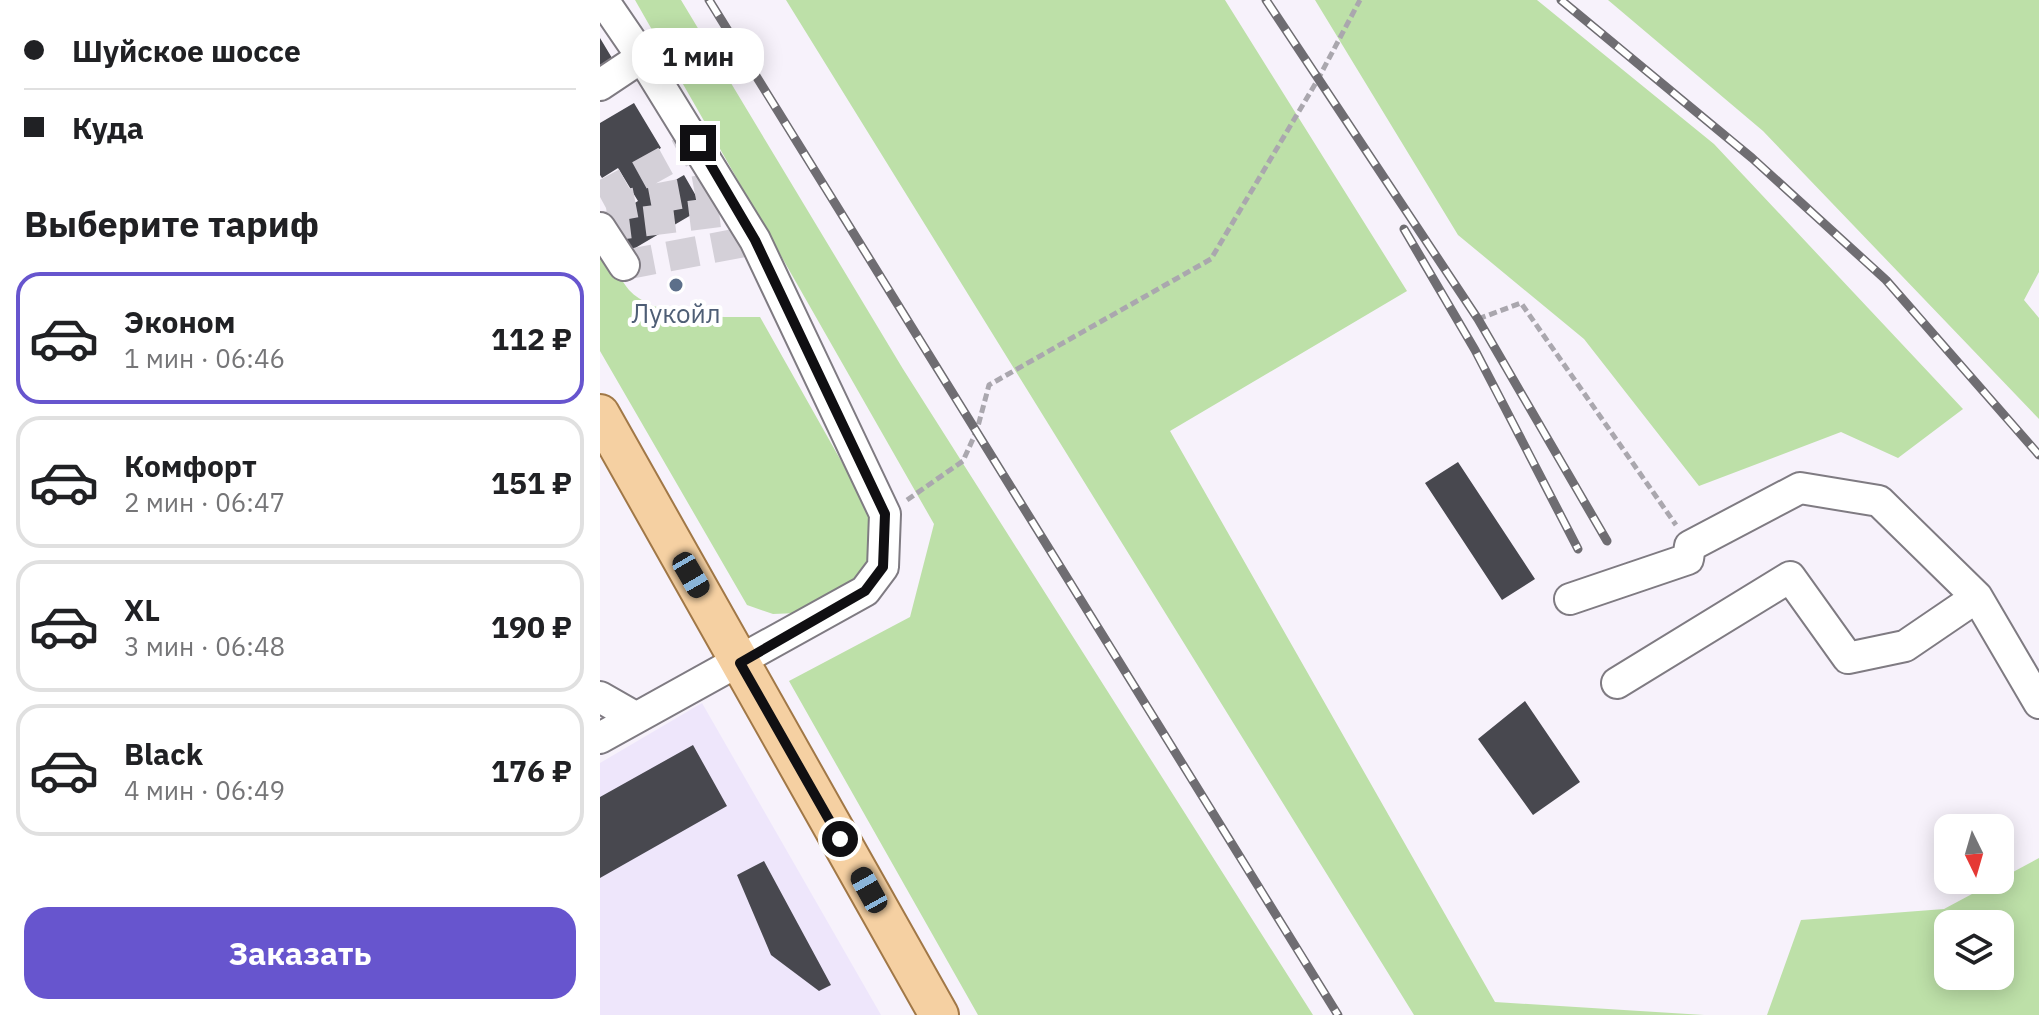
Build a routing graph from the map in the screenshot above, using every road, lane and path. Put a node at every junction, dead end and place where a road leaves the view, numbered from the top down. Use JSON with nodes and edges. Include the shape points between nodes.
{"nodes":[{"id":1,"x":603,"y":0,"type":"edge"},
{"id":2,"x":1360,"y":0,"type":"edge"},
{"id":3,"x":642,"y":57,"type":"junction"},
{"id":4,"x":600,"y":85,"type":"edge"},
{"id":5,"x":600,"y":228,"type":"edge"},
{"id":6,"x":624,"y":265,"type":"dead end"},
{"id":7,"x":1478,"y":319,"type":"dead end"},
{"id":8,"x":600,"y":414,"type":"edge"},
{"id":9,"x":885,"y":514,"type":"junction"},
{"id":10,"x":1690,"y":546,"type":"junction"},
{"id":11,"x":1977,"y":597,"type":"junction"},
{"id":12,"x":1570,"y":599,"type":"dead end"},
{"id":13,"x":740,"y":663,"type":"junction"},
{"id":14,"x":1617,"y":683,"type":"dead end"},
{"id":15,"x":600,"y":697,"type":"edge"},
{"id":16,"x":2039,"y":703,"type":"edge"},
{"id":17,"x":635,"y":717,"type":"junction"},
{"id":18,"x":600,"y":738,"type":"edge"},
{"id":19,"x":939,"y":1015,"type":"edge"}],
"edges":[{"from":1,"to":3,"type":"lane"},
{"from":2,"to":9,"type":"path","via":[[1211,259],[989,385],[963,461]]},
{"from":3,"to":4,"type":"lane"},
{"from":3,"to":9,"type":"lane","via":[[755,240]]},
{"from":5,"to":6,"type":"lane"},
{"from":7,"to":10,"type":"path","via":[[1521,303]]},
{"from":8,"to":13,"type":"main road"},
{"from":9,"to":13,"type":"lane","via":[[883,567],[865,591]]},
{"from":10,"to":11,"type":"lane","via":[[1800,488],[1879,501]]},
{"from":10,"to":12,"type":"lane","via":[[1688,559]]},
{"from":11,"to":14,"type":"lane","via":[[1905,646],[1848,658],[1790,577]]},
{"from":11,"to":16,"type":"lane"},
{"from":13,"to":17,"type":"lane"},
{"from":13,"to":19,"type":"main road"},
{"from":15,"to":17,"type":"lane"},
{"from":17,"to":18,"type":"lane"}]}
